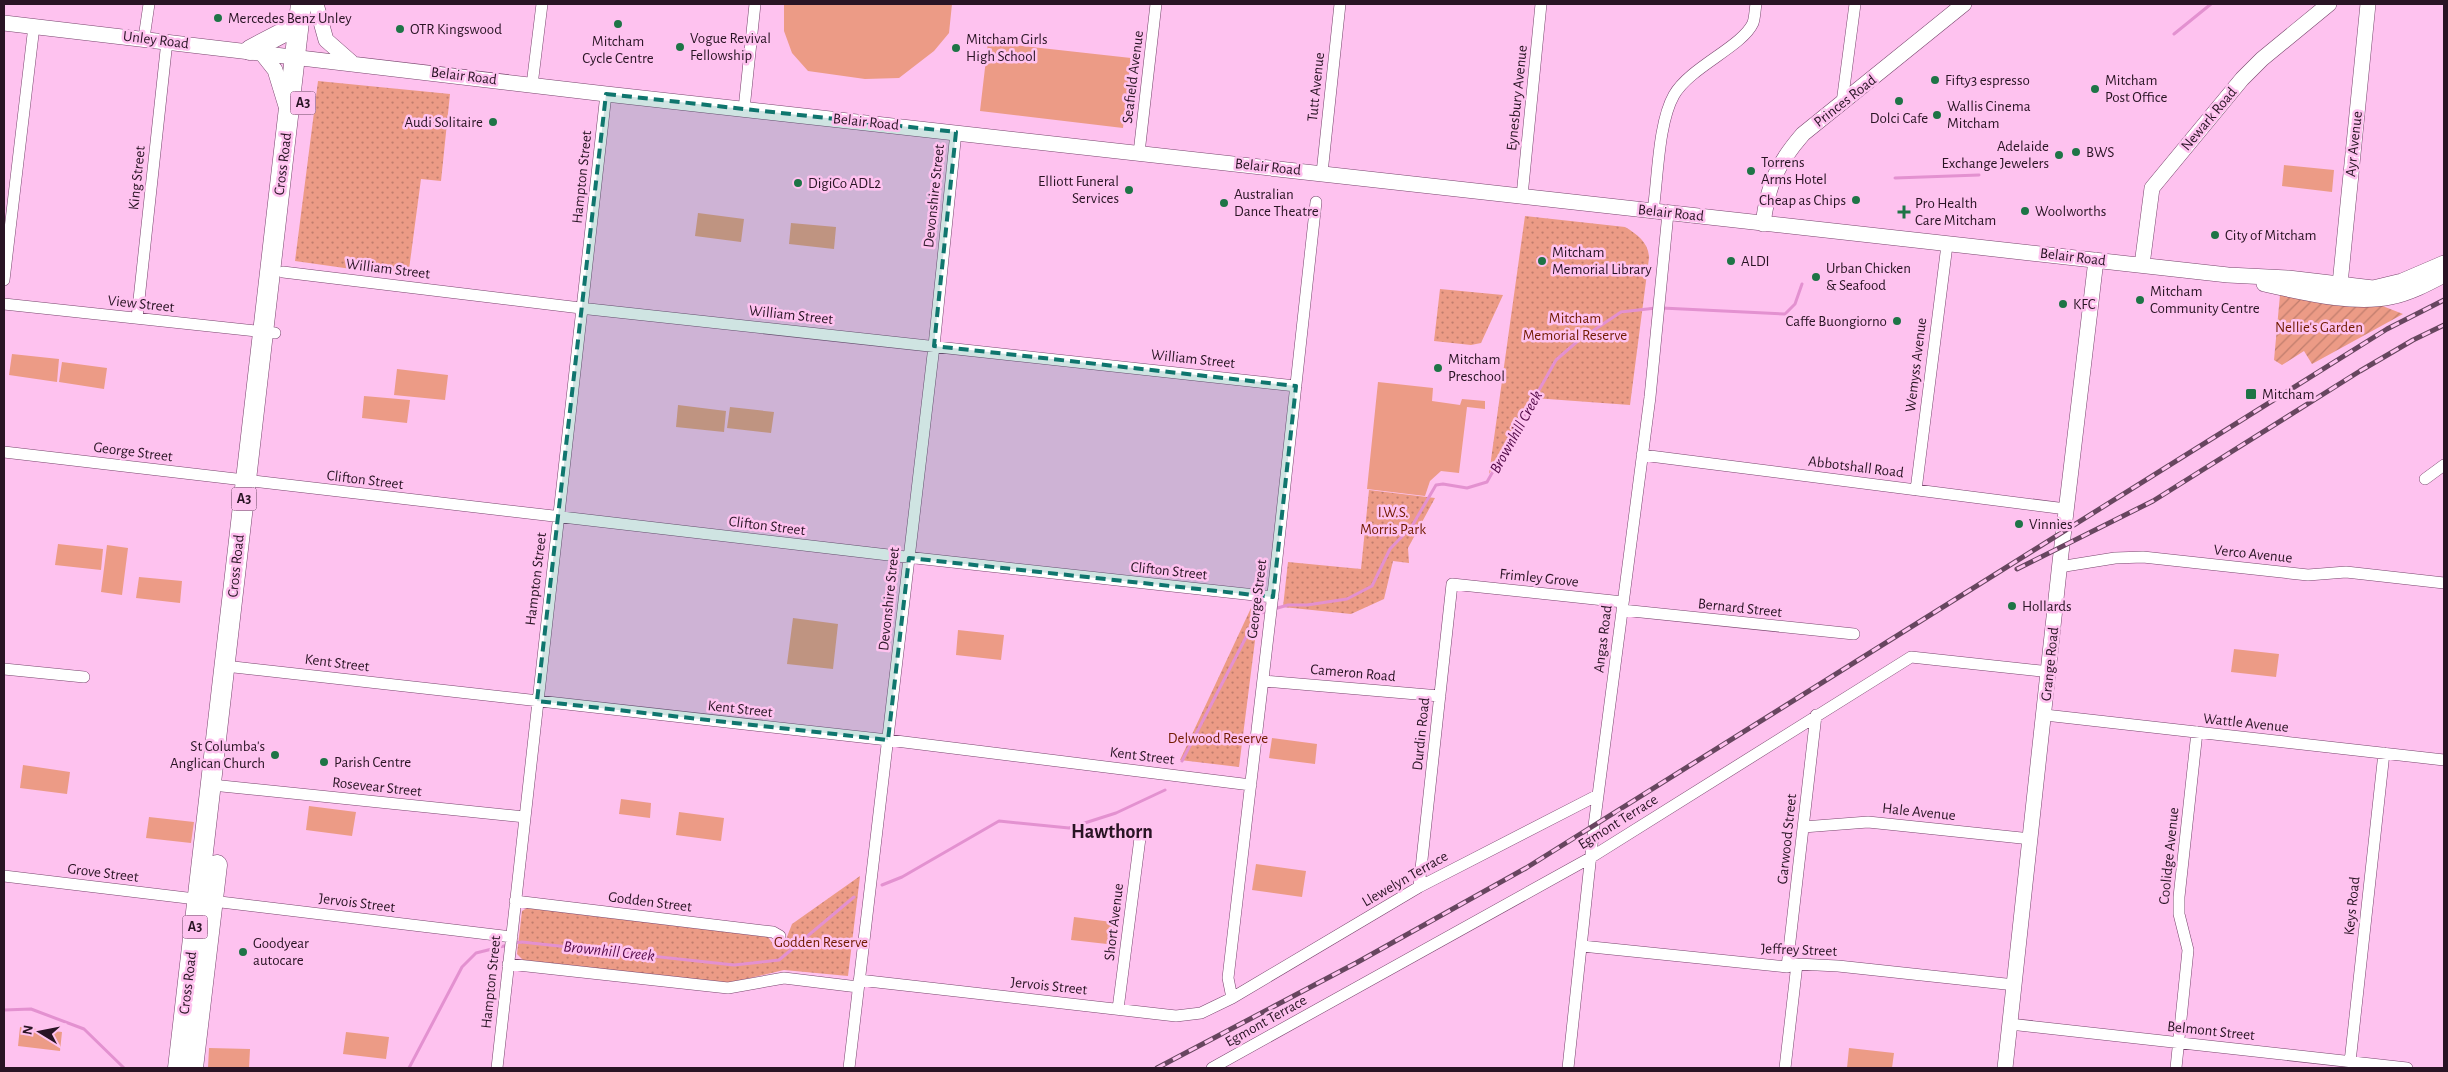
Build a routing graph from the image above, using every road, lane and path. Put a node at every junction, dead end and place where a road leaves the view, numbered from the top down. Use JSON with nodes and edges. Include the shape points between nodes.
{"nodes":[{"id":1,"x":148,"y":4,"type":"edge"},
{"id":2,"x":316,"y":4,"type":"edge"},
{"id":3,"x":542,"y":4,"type":"edge"},
{"id":4,"x":755,"y":4,"type":"edge"},
{"id":5,"x":1156,"y":4,"type":"edge"},
{"id":6,"x":1340,"y":4,"type":"edge"},
{"id":7,"x":1541,"y":4,"type":"edge"},
{"id":8,"x":1756,"y":4,"type":"edge"},
{"id":9,"x":1855,"y":4,"type":"edge"},
{"id":10,"x":1964,"y":4,"type":"edge"},
{"id":11,"x":2329,"y":4,"type":"edge"},
{"id":12,"x":2368,"y":4,"type":"edge"},
{"id":13,"x":300,"y":11,"type":"edge"},
{"id":14,"x":4,"y":22,"type":"edge"},
{"id":15,"x":34,"y":26,"type":"junction"},
{"id":16,"x":144,"y":38,"type":"junction"},
{"id":17,"x":167,"y":41,"type":"junction"},
{"id":18,"x":255,"y":51,"type":"junction"},
{"id":19,"x":302,"y":56,"type":"junction"},
{"id":20,"x":351,"y":62,"type":"junction"},
{"id":21,"x":1847,"y":73,"type":"junction"},
{"id":22,"x":1867,"y":84,"type":"junction"},
{"id":23,"x":532,"y":85,"type":"junction"},
{"id":24,"x":606,"y":94,"type":"junction"},
{"id":25,"x":1841,"y":105,"type":"junction"},
{"id":26,"x":744,"y":109,"type":"junction"},
{"id":27,"x":289,"y":117,"type":"junction"},
{"id":28,"x":956,"y":132,"type":"junction"},
{"id":29,"x":1139,"y":153,"type":"junction"},
{"id":30,"x":1322,"y":174,"type":"junction"},
{"id":31,"x":1522,"y":196,"type":"junction"},
{"id":32,"x":1316,"y":202,"type":"dead end"},
{"id":33,"x":1660,"y":212,"type":"junction"},
{"id":34,"x":1763,"y":224,"type":"junction"},
{"id":35,"x":1947,"y":244,"type":"junction"},
{"id":36,"x":2096,"y":260,"type":"junction"},
{"id":37,"x":2444,"y":263,"type":"edge"},
{"id":38,"x":2142,"y":265,"type":"junction"},
{"id":39,"x":283,"y":272,"type":"junction"},
{"id":40,"x":2228,"y":275,"type":"junction"},
{"id":41,"x":2444,"y":276,"type":"edge"},
{"id":42,"x":4,"y":280,"type":"edge"},
{"id":43,"x":2340,"y":284,"type":"junction"},
{"id":44,"x":4,"y":304,"type":"edge"},
{"id":45,"x":582,"y":308,"type":"junction"},
{"id":46,"x":137,"y":318,"type":"junction"},
{"id":47,"x":269,"y":332,"type":"junction"},
{"id":48,"x":934,"y":346,"type":"junction"},
{"id":49,"x":1296,"y":386,"type":"junction"},
{"id":50,"x":4,"y":452,"type":"edge"},
{"id":51,"x":1642,"y":455,"type":"junction"},
{"id":52,"x":2444,"y":465,"type":"edge"},
{"id":53,"x":2425,"y":478,"type":"dead end"},
{"id":54,"x":252,"y":482,"type":"junction"},
{"id":55,"x":1916,"y":490,"type":"junction"},
{"id":56,"x":2066,"y":509,"type":"junction"},
{"id":57,"x":558,"y":517,"type":"junction"},
{"id":58,"x":909,"y":558,"type":"junction"},
{"id":59,"x":2059,"y":567,"type":"junction"},
{"id":60,"x":2444,"y":583,"type":"edge"},
{"id":61,"x":1452,"y":584,"type":"joint"},
{"id":62,"x":1273,"y":598,"type":"junction"},
{"id":63,"x":1623,"y":606,"type":"junction"},
{"id":64,"x":1854,"y":634,"type":"dead end"},
{"id":65,"x":231,"y":666,"type":"junction"},
{"id":66,"x":4,"y":669,"type":"edge"},
{"id":67,"x":2050,"y":672,"type":"junction"},
{"id":68,"x":84,"y":678,"type":"dead end"},
{"id":69,"x":1263,"y":680,"type":"junction"},
{"id":70,"x":1440,"y":696,"type":"junction"},
{"id":71,"x":537,"y":701,"type":"junction"},
{"id":72,"x":1816,"y":715,"type":"junction"},
{"id":73,"x":2045,"y":715,"type":"junction"},
{"id":74,"x":2197,"y":732,"type":"junction"},
{"id":75,"x":888,"y":740,"type":"junction"},
{"id":76,"x":2384,"y":753,"type":"junction"},
{"id":77,"x":2444,"y":760,"type":"edge"},
{"id":78,"x":1250,"y":785,"type":"junction"},
{"id":79,"x":219,"y":786,"type":"junction"},
{"id":80,"x":1598,"y":795,"type":"junction"},
{"id":81,"x":525,"y":818,"type":"junction"},
{"id":82,"x":1803,"y":827,"type":"junction"},
{"id":83,"x":1140,"y":838,"type":"dead end"},
{"id":84,"x":2031,"y":839,"type":"junction"},
{"id":85,"x":1590,"y":858,"type":"junction"},
{"id":86,"x":4,"y":876,"type":"edge"},
{"id":87,"x":1419,"y":887,"type":"junction"},
{"id":88,"x":205,"y":901,"type":"junction"},
{"id":89,"x":515,"y":901,"type":"junction"},
{"id":90,"x":780,"y":936,"type":"dead end"},
{"id":91,"x":511,"y":942,"type":"junction"},
{"id":92,"x":1582,"y":946,"type":"junction"},
{"id":93,"x":508,"y":964,"type":"junction"},
{"id":94,"x":1792,"y":965,"type":"junction"},
{"id":95,"x":859,"y":984,"type":"junction"},
{"id":96,"x":2014,"y":985,"type":"junction"},
{"id":97,"x":1232,"y":998,"type":"junction"},
{"id":98,"x":1118,"y":1009,"type":"junction"},
{"id":99,"x":2010,"y":1024,"type":"junction"},
{"id":100,"x":2178,"y":1042,"type":"junction"},
{"id":101,"x":2350,"y":1062,"type":"junction"},
{"id":102,"x":178,"y":1068,"type":"edge"},
{"id":103,"x":193,"y":1068,"type":"edge"},
{"id":104,"x":497,"y":1068,"type":"edge"},
{"id":105,"x":849,"y":1068,"type":"edge"},
{"id":106,"x":1212,"y":1068,"type":"edge"},
{"id":107,"x":1568,"y":1068,"type":"edge"},
{"id":108,"x":1784,"y":1068,"type":"edge"},
{"id":109,"x":2005,"y":1068,"type":"edge"},
{"id":110,"x":2176,"y":1068,"type":"edge"},
{"id":111,"x":2407,"y":1068,"type":"edge"}],
"edges":[{"from":1,"to":16,"type":"street"},
{"from":2,"to":19,"type":"highway","name":"Cross Road","number":"A3"},
{"from":2,"to":20,"type":"main road","via":[[326,40]]},
{"from":3,"to":23,"type":"street"},
{"from":4,"to":26,"type":"street"},
{"from":5,"to":29,"type":"street","name":"Seafield Avenue"},
{"from":6,"to":30,"type":"street","name":"Tutt Avenue"},
{"from":7,"to":31,"type":"street","name":"Eynesbury Avenue"},
{"from":8,"to":33,"type":"street","name":"Angas Road","via":[[1753,23],[1744,35],[1688,78],[1675,94],[1665,116],[1656,189]]},
{"from":9,"to":21,"type":"street"},
{"from":10,"to":22,"type":"main road","name":"Princes Road"},
{"from":11,"to":38,"type":"main road","name":"Newark Road","via":[[2242,79],[2152,188]]},
{"from":12,"to":43,"type":"main road","name":"Ayr Avenue"},
{"from":13,"to":18,"type":"highway","via":[[292,28]]},
{"from":13,"to":19,"type":"highway","name":"Cross Road","number":"A3"},
{"from":14,"to":15,"type":"main road","name":"Unley Road"},
{"from":15,"to":16,"type":"main road","name":"Unley Road"},
{"from":15,"to":42,"type":"street"},
{"from":16,"to":17,"type":"main road","name":"Unley Road"},
{"from":17,"to":18,"type":"main road","name":"Unley Road"},
{"from":17,"to":46,"type":"street","name":"King Street"},
{"from":18,"to":19,"type":"main road","name":"Unley Road"},
{"from":18,"to":27,"type":"main road","via":[[275,70]]},
{"from":19,"to":20,"type":"main road","name":"Belair Road"},
{"from":19,"to":27,"type":"highway","name":"Cross Road","number":"A3"},
{"from":19,"to":39,"type":"highway","name":"Cross Road","number":"A3"},
{"from":20,"to":23,"type":"main road","name":"Belair Road"},
{"from":21,"to":22,"type":"street","via":[[1855,81]]},
{"from":21,"to":25,"type":"street"},
{"from":22,"to":25,"type":"main road","name":"Princes Road"},
{"from":23,"to":24,"type":"main road","name":"Belair Road"},
{"from":24,"to":26,"type":"main road","name":"Belair Road"},
{"from":24,"to":45,"type":"street","name":"Hampton Street"},
{"from":25,"to":34,"type":"main road","name":"Princes Road","via":[[1803,134],[1785,155],[1769,186]]},
{"from":26,"to":28,"type":"main road","name":"Belair Road"},
{"from":27,"to":47,"type":"highway","name":"Cross Road","number":"A3"},
{"from":28,"to":29,"type":"main road","name":"Belair Road"},
{"from":28,"to":48,"type":"street","name":"Devonshire Street"},
{"from":29,"to":30,"type":"main road","name":"Belair Road"},
{"from":30,"to":31,"type":"main road","name":"Belair Road"},
{"from":31,"to":33,"type":"main road","name":"Belair Road"},
{"from":32,"to":49,"type":"street","name":"George Street"},
{"from":33,"to":34,"type":"main road","name":"Belair Road"},
{"from":33,"to":51,"type":"street","name":"Angas Road","via":[[1660,294]]},
{"from":34,"to":35,"type":"main road","name":"Belair Road"},
{"from":35,"to":36,"type":"main road","name":"Belair Road"},
{"from":35,"to":55,"type":"street","name":"Wemyss Avenue"},
{"from":36,"to":38,"type":"main road","name":"Belair Road"},
{"from":36,"to":56,"type":"main road","name":"Grange Road"},
{"from":37,"to":43,"type":"main road","name":"Belair Road","via":[[2385,286],[2373,288]]},
{"from":38,"to":40,"type":"main road","name":"Belair Road"},
{"from":39,"to":45,"type":"street","name":"William Street"},
{"from":39,"to":47,"type":"highway","name":"Cross Road","number":"A3"},
{"from":40,"to":41,"type":"main road","name":"Belair Road","via":[[2305,293],[2366,300],[2406,293]]},
{"from":40,"to":43,"type":"main road","name":"Belair Road"},
{"from":44,"to":46,"type":"street","name":"View Street"},
{"from":45,"to":48,"type":"street","name":"William Street"},
{"from":45,"to":57,"type":"street","name":"Hampton Street"},
{"from":46,"to":47,"type":"street","name":"View Street"},
{"from":47,"to":54,"type":"highway","name":"Cross Road","number":"A3"},
{"from":48,"to":49,"type":"street","name":"William Street"},
{"from":48,"to":58,"type":"street","name":"Devonshire Street"},
{"from":49,"to":62,"type":"street","name":"George Street"},
{"from":50,"to":54,"type":"street","name":"George Street"},
{"from":51,"to":55,"type":"street","name":"Abbotshall Road"},
{"from":51,"to":63,"type":"street","name":"Angas Road"},
{"from":52,"to":53,"type":"street"},
{"from":54,"to":57,"type":"street","name":"Clifton Street"},
{"from":54,"to":65,"type":"highway","name":"Cross Road","number":"A3"},
{"from":55,"to":56,"type":"street","name":"Abbotshall Road"},
{"from":56,"to":59,"type":"main road","name":"Grange Road"},
{"from":57,"to":58,"type":"street","name":"Clifton Street"},
{"from":57,"to":71,"type":"street","name":"Hampton Street"},
{"from":58,"to":62,"type":"street","name":"Clifton Street"},
{"from":58,"to":75,"type":"street","name":"Devonshire Street"},
{"from":59,"to":60,"type":"street","name":"Verco Avenue","via":[[2143,557],[2308,575],[2346,572]]},
{"from":59,"to":67,"type":"main road","name":"Grange Road"},
{"from":61,"to":63,"type":"street","name":"Frimley Grove"},
{"from":61,"to":70,"type":"street","name":"Durdin Road"},
{"from":62,"to":69,"type":"street","name":"George Street"},
{"from":63,"to":64,"type":"street","name":"Bernard Street"},
{"from":63,"to":80,"type":"street","name":"Angas Road"},
{"from":65,"to":71,"type":"street","name":"Kent Street"},
{"from":65,"to":79,"type":"highway","name":"Cross Road","number":"A3"},
{"from":66,"to":68,"type":"street"},
{"from":67,"to":72,"type":"street","name":"Egmont Terrace","via":[[1910,657]]},
{"from":67,"to":73,"type":"main road","name":"Grange Road"},
{"from":69,"to":70,"type":"street","name":"Cameron Road"},
{"from":69,"to":78,"type":"street","name":"George Street"},
{"from":70,"to":87,"type":"street","name":"Durdin Road"},
{"from":71,"to":75,"type":"street","name":"Kent Street"},
{"from":71,"to":81,"type":"street","name":"Hampton Street"},
{"from":72,"to":82,"type":"street","name":"Garwood Street"},
{"from":72,"to":85,"type":"street","name":"Egmont Terrace"},
{"from":73,"to":74,"type":"street","name":"Wattle Avenue"},
{"from":73,"to":84,"type":"main road","name":"Grange Road"},
{"from":74,"to":76,"type":"street","name":"Wattle Avenue"},
{"from":74,"to":100,"type":"street","name":"Coolidge Avenue","via":[[2180,897],[2179,914],[2188,950]]},
{"from":75,"to":78,"type":"street","name":"Kent Street"},
{"from":75,"to":95,"type":"street","name":"Devonshire Street"},
{"from":76,"to":77,"type":"street","name":"Wattle Avenue"},
{"from":76,"to":101,"type":"street","name":"Keys Road"},
{"from":78,"to":97,"type":"street","name":"George Street","via":[[1228,978]]},
{"from":79,"to":81,"type":"street","name":"Rosevear Street"},
{"from":79,"to":88,"type":"highway","name":"Cross Road","number":"A3"},
{"from":80,"to":85,"type":"street","name":"Angas Road"},
{"from":80,"to":87,"type":"street","name":"Llewelyn Terrace"},
{"from":81,"to":89,"type":"street","name":"Hampton Street"},
{"from":82,"to":84,"type":"street","name":"Hale Avenue","via":[[1868,822]]},
{"from":82,"to":94,"type":"street","name":"Garwood Street"},
{"from":83,"to":98,"type":"street","name":"Short Avenue"},
{"from":84,"to":96,"type":"main road","name":"Grange Road"},
{"from":85,"to":92,"type":"street","name":"Angas Road"},
{"from":85,"to":106,"type":"street","name":"Egmont Terrace"},
{"from":86,"to":88,"type":"street","name":"Grove Street"},
{"from":87,"to":97,"type":"street","name":"Llewelyn Terrace"},
{"from":88,"to":91,"type":"street","name":"Jervois Street"},
{"from":88,"to":102,"type":"highway","name":"Cross Road","number":"A3"},
{"from":88,"to":103,"type":"highway","name":"Cross Road","number":"A3"},
{"from":89,"to":90,"type":"street","name":"Godden Street","via":[[773,932]]},
{"from":89,"to":91,"type":"street","name":"Hampton Street"},
{"from":91,"to":93,"type":"street","name":"Hampton Street"},
{"from":92,"to":94,"type":"street","name":"Jeffrey Street"},
{"from":92,"to":107,"type":"street","name":"Angas Road"},
{"from":93,"to":95,"type":"street","name":"Jervois Street","via":[[728,988],[784,978]]},
{"from":93,"to":104,"type":"street","name":"Hampton Street"},
{"from":94,"to":96,"type":"street","name":"Jeffrey Street","via":[[1838,966]]},
{"from":94,"to":108,"type":"street","name":"Garwood Street"},
{"from":95,"to":98,"type":"street","name":"Jervois Street"},
{"from":95,"to":105,"type":"street","name":"Devonshire Street"},
{"from":96,"to":99,"type":"main road","name":"Grange Road"},
{"from":97,"to":98,"type":"street","name":"Jervois Street","via":[[1201,1013],[1185,1016]]},
{"from":99,"to":100,"type":"street","name":"Belmont Street"},
{"from":99,"to":109,"type":"main road","name":"Grange Road"},
{"from":100,"to":101,"type":"street","name":"Belmont Street"},
{"from":100,"to":110,"type":"street","name":"Coolidge Avenue"},
{"from":101,"to":111,"type":"street","name":"Belmont Street"}]}
